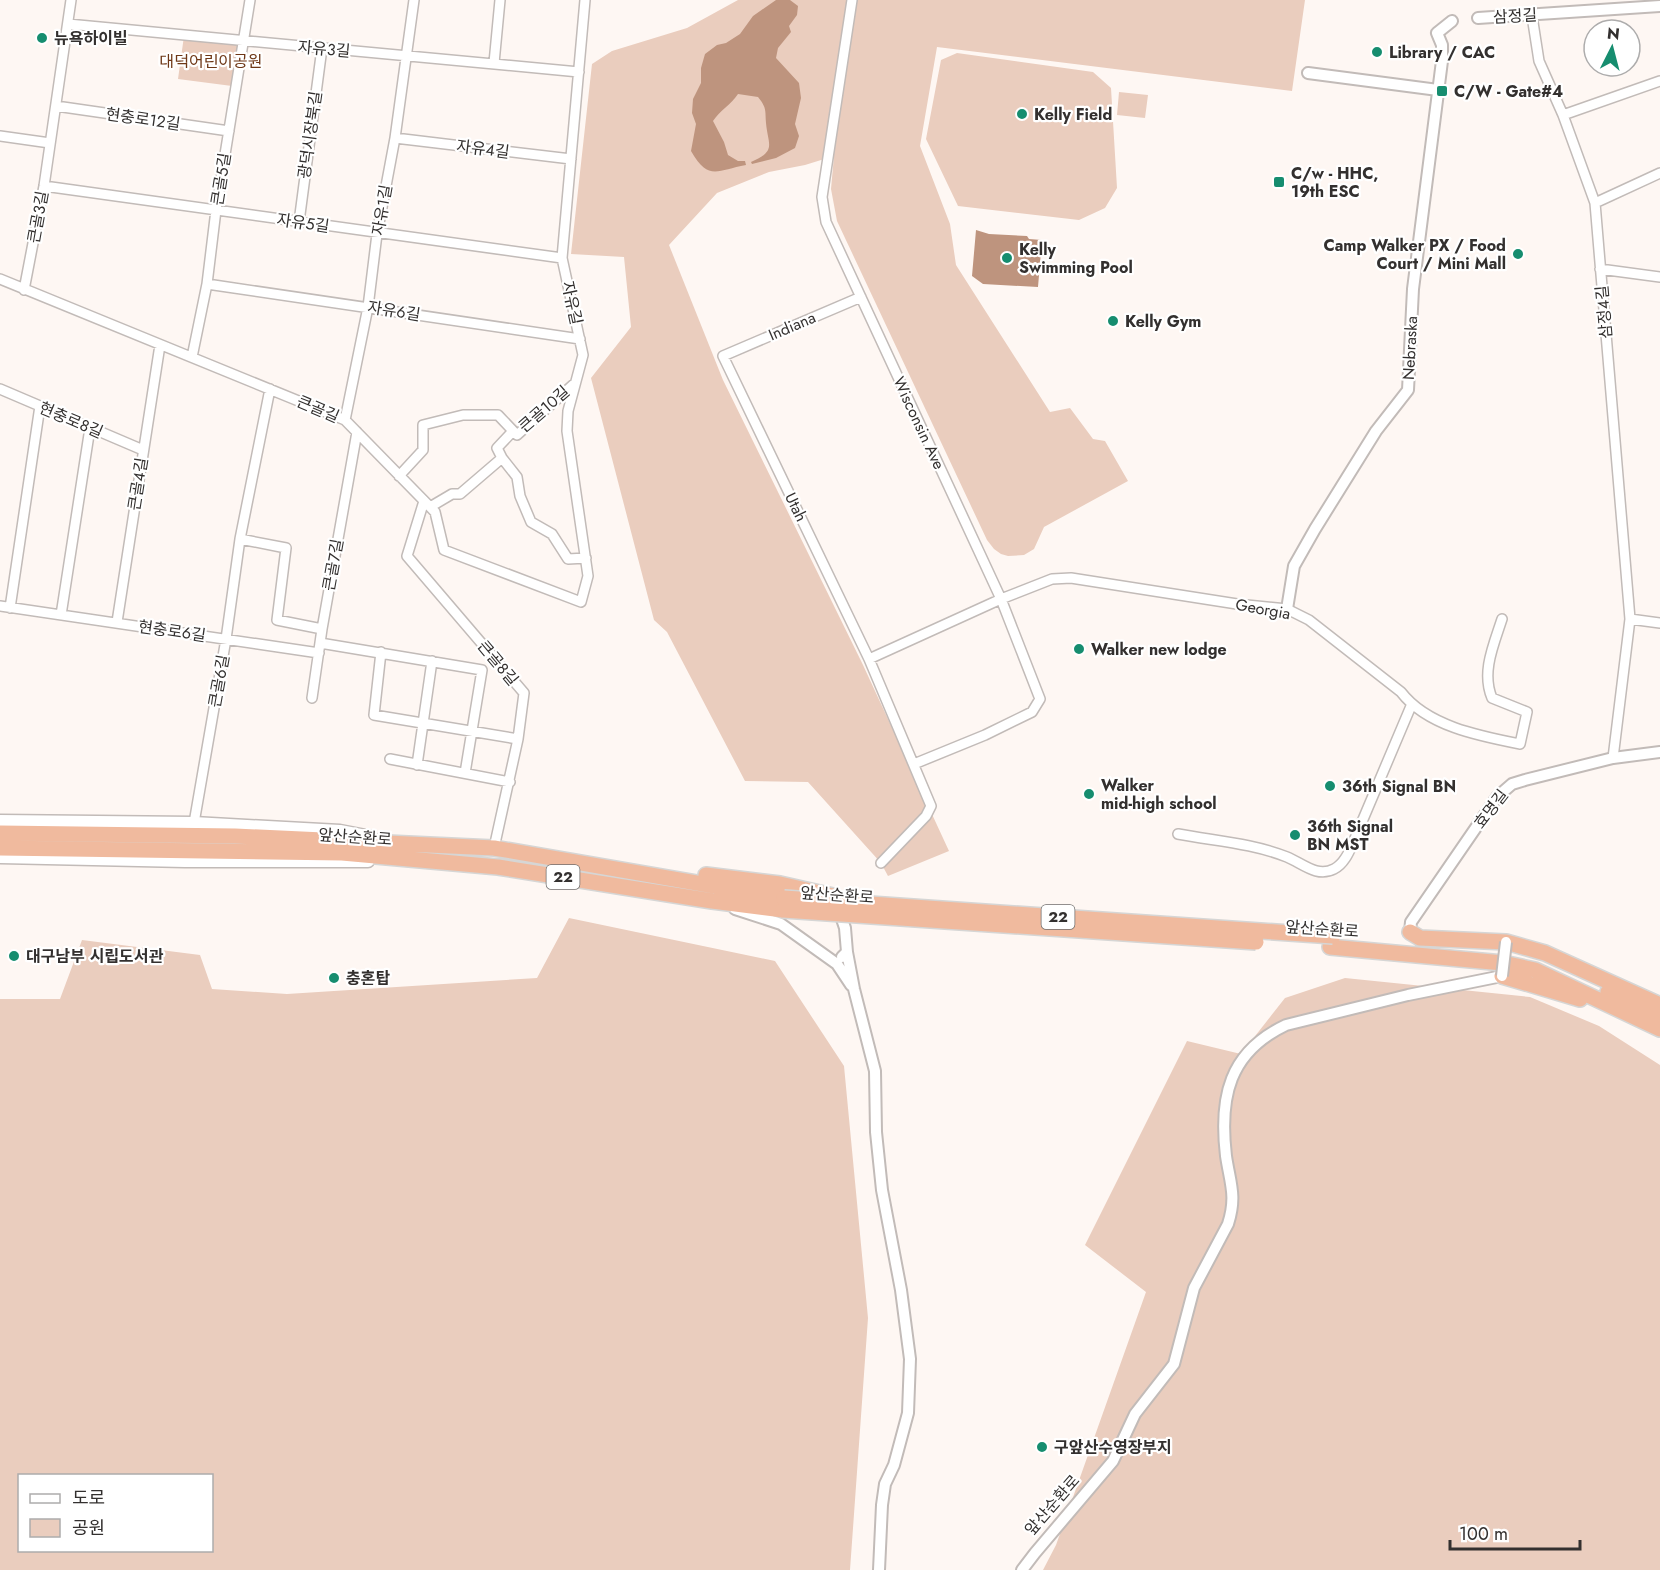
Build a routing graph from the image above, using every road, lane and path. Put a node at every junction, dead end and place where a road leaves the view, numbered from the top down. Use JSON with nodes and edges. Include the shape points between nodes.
{"nodes":[{"id":1,"x":71,"y":0,"type":"edge"},
{"id":2,"x":250,"y":0,"type":"edge"},
{"id":3,"x":414,"y":0,"type":"edge"},
{"id":4,"x":500,"y":0,"type":"edge"},
{"id":5,"x":585,"y":0,"type":"edge"},
{"id":6,"x":852,"y":0,"type":"edge"},
{"id":7,"x":1660,"y":6,"type":"edge"},
{"id":8,"x":1532,"y":16,"type":"junction"},
{"id":9,"x":1478,"y":18,"type":"dead end"},
{"id":10,"x":1452,"y":21,"type":"dead end"},
{"id":11,"x":68,"y":24,"type":"junction"},
{"id":12,"x":244,"y":42,"type":"junction"},
{"id":13,"x":322,"y":48,"type":"junction"},
{"id":14,"x":407,"y":56,"type":"junction"},
{"id":15,"x":494,"y":63,"type":"junction"},
{"id":16,"x":579,"y":72,"type":"junction"},
{"id":17,"x":1308,"y":74,"type":"dead end"},
{"id":18,"x":1660,"y":81,"type":"edge"},
{"id":19,"x":1438,"y":90,"type":"junction"},
{"id":20,"x":56,"y":106,"type":"junction"},
{"id":21,"x":1563,"y":115,"type":"junction"},
{"id":22,"x":229,"y":131,"type":"junction"},
{"id":23,"x":0,"y":136,"type":"edge"},
{"id":24,"x":395,"y":138,"type":"junction"},
{"id":25,"x":50,"y":143,"type":"junction"},
{"id":26,"x":571,"y":159,"type":"junction"},
{"id":27,"x":1660,"y":173,"type":"edge"},
{"id":28,"x":44,"y":186,"type":"junction"},
{"id":29,"x":1594,"y":203,"type":"junction"},
{"id":30,"x":216,"y":210,"type":"junction"},
{"id":31,"x":299,"y":222,"type":"junction"},
{"id":32,"x":377,"y":234,"type":"junction"},
{"id":33,"x":562,"y":258,"type":"junction"},
{"id":34,"x":1600,"y":269,"type":"junction"},
{"id":35,"x":1660,"y":277,"type":"edge"},
{"id":36,"x":0,"y":279,"type":"edge"},
{"id":37,"x":207,"y":284,"type":"junction"},
{"id":38,"x":24,"y":290,"type":"junction"},
{"id":39,"x":861,"y":297,"type":"junction"},
{"id":40,"x":368,"y":307,"type":"junction"},
{"id":41,"x":580,"y":339,"type":"junction"},
{"id":42,"x":160,"y":345,"type":"junction"},
{"id":43,"x":723,"y":356,"type":"joint"},
{"id":44,"x":192,"y":357,"type":"junction"},
{"id":45,"x":576,"y":382,"type":"junction"},
{"id":46,"x":0,"y":389,"type":"edge"},
{"id":47,"x":270,"y":389,"type":"junction"},
{"id":48,"x":40,"y":406,"type":"junction"},
{"id":49,"x":345,"y":420,"type":"junction"},
{"id":50,"x":90,"y":428,"type":"junction"},
{"id":51,"x":513,"y":431,"type":"junction"},
{"id":52,"x":357,"y":432,"type":"junction"},
{"id":53,"x":143,"y":450,"type":"junction"},
{"id":54,"x":502,"y":458,"type":"junction"},
{"id":55,"x":399,"y":476,"type":"junction"},
{"id":56,"x":427,"y":504,"type":"junction"},
{"id":57,"x":240,"y":539,"type":"junction"},
{"id":58,"x":586,"y":558,"type":"junction"},
{"id":59,"x":1001,"y":599,"type":"junction"},
{"id":60,"x":580,"y":603,"type":"joint"},
{"id":61,"x":5,"y":607,"type":"edge"},
{"id":62,"x":1287,"y":609,"type":"junction"},
{"id":63,"x":61,"y":615,"type":"junction"},
{"id":64,"x":1502,"y":619,"type":"dead end"},
{"id":65,"x":1630,"y":619,"type":"junction"},
{"id":66,"x":117,"y":622,"type":"junction"},
{"id":67,"x":1660,"y":623,"type":"edge"},
{"id":68,"x":322,"y":628,"type":"junction"},
{"id":69,"x":226,"y":639,"type":"junction"},
{"id":70,"x":319,"y":648,"type":"junction"},
{"id":71,"x":381,"y":652,"type":"junction"},
{"id":72,"x":869,"y":659,"type":"junction"},
{"id":73,"x":432,"y":661,"type":"junction"},
{"id":74,"x":312,"y":698,"type":"dead end"},
{"id":75,"x":1411,"y":706,"type":"junction"},
{"id":76,"x":423,"y":724,"type":"junction"},
{"id":77,"x":472,"y":731,"type":"junction"},
{"id":78,"x":518,"y":739,"type":"junction"},
{"id":79,"x":1660,"y":752,"type":"edge"},
{"id":80,"x":1613,"y":758,"type":"junction"},
{"id":81,"x":390,"y":759,"type":"dead end"},
{"id":82,"x":914,"y":764,"type":"junction"},
{"id":83,"x":417,"y":765,"type":"junction"},
{"id":84,"x":465,"y":773,"type":"junction"},
{"id":85,"x":510,"y":782,"type":"junction"},
{"id":86,"x":0,"y":821,"type":"edge"},
{"id":87,"x":194,"y":823,"type":"junction"},
{"id":88,"x":0,"y":833,"type":"edge"},
{"id":89,"x":1179,"y":834,"type":"dead end"},
{"id":90,"x":234,"y":844,"type":"junction"},
{"id":91,"x":0,"y":848,"type":"edge"},
{"id":92,"x":494,"y":848,"type":"junction"},
{"id":93,"x":410,"y":852,"type":"junction"},
{"id":94,"x":0,"y":857,"type":"edge"},
{"id":95,"x":881,"y":863,"type":"dead end"},
{"id":96,"x":593,"y":864,"type":"junction"},
{"id":97,"x":833,"y":896,"type":"joint"},
{"id":98,"x":711,"y":901,"type":"junction"},
{"id":99,"x":784,"y":904,"type":"junction"},
{"id":100,"x":1410,"y":932,"type":"joint"},
{"id":101,"x":1331,"y":942,"type":"junction"},
{"id":102,"x":1506,"y":942,"type":"junction"},
{"id":103,"x":848,"y":952,"type":"junction"},
{"id":104,"x":828,"y":957,"type":"junction"},
{"id":105,"x":1502,"y":976,"type":"junction"},
{"id":106,"x":854,"y":989,"type":"junction"},
{"id":107,"x":1660,"y":1005,"type":"edge"},
{"id":108,"x":1660,"y":1016,"type":"edge"},
{"id":109,"x":1660,"y":1029,"type":"edge"},
{"id":110,"x":1660,"y":1036,"type":"edge"},
{"id":111,"x":879,"y":1570,"type":"edge"},
{"id":112,"x":1022,"y":1570,"type":"edge"}],
"edges":[{"from":1,"to":11,"type":"street","name":"큰골3길"},
{"from":2,"to":12,"type":"street","name":"큰골5길"},
{"from":3,"to":14,"type":"street","name":"자유1길"},
{"from":4,"to":15,"type":"street"},
{"from":5,"to":16,"type":"street","name":"자유길"},
{"from":6,"to":39,"type":"street","name":"Wisconsin Ave","via":[[822,196],[826,222]]},
{"from":7,"to":8,"type":"street","name":"삼정길"},
{"from":8,"to":9,"type":"street","name":"삼정길"},
{"from":8,"to":21,"type":"street","name":"삼정4길","via":[[1539,62]]},
{"from":10,"to":19,"type":"street","name":"Nebraska","via":[[1437,33],[1442,45]]},
{"from":11,"to":12,"type":"street","name":"자유3길"},
{"from":11,"to":20,"type":"street","name":"큰골3길"},
{"from":12,"to":13,"type":"street","name":"자유3길"},
{"from":12,"to":22,"type":"street","name":"큰골5길"},
{"from":13,"to":14,"type":"street","name":"자유3길"},
{"from":13,"to":31,"type":"street","name":"광덕시장북길"},
{"from":14,"to":15,"type":"street","name":"자유3길"},
{"from":14,"to":24,"type":"street","name":"자유1길"},
{"from":15,"to":16,"type":"street","name":"자유3길"},
{"from":16,"to":26,"type":"street","name":"자유길"},
{"from":17,"to":19,"type":"street"},
{"from":18,"to":21,"type":"street"},
{"from":19,"to":62,"type":"street","name":"Nebraska","via":[[1413,289],[1408,390],[1376,431],[1294,566]]},
{"from":20,"to":22,"type":"street","name":"현충로12길"},
{"from":20,"to":25,"type":"street","name":"큰골3길"},
{"from":21,"to":29,"type":"street","name":"삼정4길"},
{"from":22,"to":30,"type":"street","name":"큰골5길"},
{"from":23,"to":25,"type":"street"},
{"from":24,"to":26,"type":"street","name":"자유4길"},
{"from":24,"to":32,"type":"street","name":"자유1길"},
{"from":25,"to":28,"type":"street","name":"큰골3길"},
{"from":26,"to":33,"type":"street","name":"자유길"},
{"from":27,"to":29,"type":"street"},
{"from":28,"to":30,"type":"street","name":"자유5길"},
{"from":28,"to":38,"type":"street","name":"큰골3길"},
{"from":29,"to":34,"type":"street","name":"삼정4길"},
{"from":30,"to":31,"type":"street","name":"자유5길"},
{"from":30,"to":37,"type":"street","name":"큰골5길"},
{"from":31,"to":32,"type":"street","name":"자유5길"},
{"from":32,"to":33,"type":"street","name":"자유5길"},
{"from":32,"to":40,"type":"street","name":"자유1길"},
{"from":33,"to":41,"type":"street","name":"자유길"},
{"from":34,"to":35,"type":"street"},
{"from":34,"to":65,"type":"street","name":"삼정4길"},
{"from":36,"to":38,"type":"street","name":"큰골길"},
{"from":37,"to":40,"type":"street","name":"자유6길"},
{"from":37,"to":44,"type":"street","name":"큰골5길"},
{"from":38,"to":42,"type":"street","name":"큰골길"},
{"from":39,"to":43,"type":"street","name":"Indiana"},
{"from":39,"to":59,"type":"street","name":"Wisconsin Ave"},
{"from":40,"to":41,"type":"street","name":"자유6길"},
{"from":40,"to":49,"type":"street","name":"자유1길"},
{"from":41,"to":45,"type":"street","name":"자유길","via":[[582,355]]},
{"from":42,"to":44,"type":"street","name":"큰골길"},
{"from":42,"to":53,"type":"street","name":"큰골4길"},
{"from":43,"to":72,"type":"street","name":"Utah"},
{"from":44,"to":47,"type":"street","name":"큰골길"},
{"from":45,"to":51,"type":"street","name":"큰골10길","via":[[517,435]]},
{"from":45,"to":58,"type":"street","name":"자유길","via":[[567,431]]},
{"from":46,"to":48,"type":"street","name":"현충로8길"},
{"from":47,"to":49,"type":"street","name":"큰골길"},
{"from":47,"to":57,"type":"street","name":"큰골6길"},
{"from":48,"to":50,"type":"street","name":"현충로8길"},
{"from":48,"to":61,"type":"street","name":"현충로6길"},
{"from":49,"to":52,"type":"street","name":"큰골길"},
{"from":50,"to":53,"type":"street","name":"현충로8길"},
{"from":50,"to":63,"type":"street"},
{"from":51,"to":54,"type":"street","name":"큰골10길","via":[[496,448]]},
{"from":51,"to":55,"type":"street","name":"큰골10길","via":[[498,416],[463,415],[423,425],[423,450]]},
{"from":52,"to":55,"type":"street","name":"큰골길"},
{"from":52,"to":68,"type":"street","name":"큰골7길"},
{"from":53,"to":66,"type":"street","name":"큰골4길"},
{"from":54,"to":56,"type":"street","via":[[460,494]]},
{"from":54,"to":58,"type":"street","via":[[517,477],[531,522],[552,534],[568,559]]},
{"from":55,"to":56,"type":"street","name":"큰골길"},
{"from":56,"to":60,"type":"street","name":"큰골길","via":[[435,512],[444,550]]},
{"from":56,"to":78,"type":"street","name":"큰골8길","via":[[407,556],[524,693]]},
{"from":57,"to":68,"type":"street","via":[[286,548],[278,620]]},
{"from":57,"to":69,"type":"street","name":"큰골6길"},
{"from":58,"to":60,"type":"street","name":"자유길","via":[[588,576]]},
{"from":59,"to":62,"type":"street","name":"Georgia","via":[[1052,579],[1071,578]]},
{"from":59,"to":72,"type":"street","name":"Georgia"},
{"from":59,"to":82,"type":"street","name":"Wisconsin Ave","via":[[1040,699],[1032,712]]},
{"from":61,"to":63,"type":"street","name":"현충로6길"},
{"from":62,"to":75,"type":"street","name":"Georgia","via":[[1309,620],[1401,692]]},
{"from":63,"to":66,"type":"street","name":"현충로6길"},
{"from":64,"to":75,"type":"street","name":"Georgia","via":[[1488,667],[1488,690],[1492,698],[1527,712],[1520,744],[1449,725]]},
{"from":65,"to":67,"type":"street"},
{"from":65,"to":80,"type":"street","name":"삼정4길"},
{"from":66,"to":69,"type":"street","name":"현충로6길"},
{"from":68,"to":70,"type":"street","name":"큰골7길"},
{"from":69,"to":70,"type":"street","name":"현충로6길"},
{"from":69,"to":87,"type":"street","name":"큰골6길"},
{"from":70,"to":71,"type":"street","name":"현충로6길"},
{"from":70,"to":74,"type":"street","name":"큰골7길"},
{"from":71,"to":73,"type":"street","name":"현충로6길"},
{"from":71,"to":76,"type":"street","via":[[374,715]]},
{"from":72,"to":82,"type":"street","name":"Utah"},
{"from":73,"to":76,"type":"street"},
{"from":73,"to":77,"type":"street","name":"현충로6길","via":[[482,670]]},
{"from":75,"to":89,"type":"street","via":[[1353,843],[1335,869],[1309,869],[1287,857],[1232,842]]},
{"from":76,"to":77,"type":"street"},
{"from":76,"to":83,"type":"street"},
{"from":77,"to":78,"type":"street"},
{"from":77,"to":84,"type":"street"},
{"from":78,"to":85,"type":"street","name":"큰골8길"},
{"from":79,"to":80,"type":"street","name":"효명길"},
{"from":80,"to":100,"type":"street","name":"효명길","via":[[1512,784],[1497,797],[1411,922]]},
{"from":81,"to":83,"type":"street"},
{"from":82,"to":95,"type":"street","name":"Utah","via":[[931,806]]},
{"from":83,"to":84,"type":"street"},
{"from":84,"to":85,"type":"street"},
{"from":85,"to":92,"type":"street","name":"큰골8길"},
{"from":86,"to":87,"type":"main road"},
{"from":87,"to":93,"type":"main road","via":[[340,831]]},
{"from":88,"to":90,"type":"highway","name":"앞산순환로","number":"22"},
{"from":90,"to":91,"type":"highway","name":"앞산순환로","number":"22"},
{"from":90,"to":93,"type":"highway","name":"앞산순환로","number":"22"},
{"from":92,"to":93,"type":"highway","name":"앞산순환로","number":"22"},
{"from":92,"to":96,"type":"highway","name":"앞산순환로","number":"22"},
{"from":93,"to":94,"type":"main road","via":[[247,861]]},
{"from":93,"to":98,"type":"highway","name":"앞산순환로","number":"22"},
{"from":96,"to":97,"type":"highway","via":[[780,884]]},
{"from":96,"to":99,"type":"highway","name":"앞산순환로","number":"22"},
{"from":97,"to":103,"type":"street","via":[[845,928]]},
{"from":98,"to":99,"type":"highway","name":"앞산순환로","number":"22"},
{"from":98,"to":104,"type":"street","via":[[781,924]]},
{"from":99,"to":101,"type":"highway","name":"앞산순환로","number":"22","bridge":true},
{"from":100,"to":102,"type":"highway","via":[[1420,938]]},
{"from":101,"to":108,"type":"highway","name":"앞산순환로","number":"22","via":[[1539,964]]},
{"from":101,"to":109,"type":"highway","name":"앞산순환로","number":"22","via":[[1535,970]]},
{"from":102,"to":105,"type":"street","bridge":true},
{"from":102,"to":107,"type":"highway","via":[[1567,961]]},
{"from":103,"to":104,"type":"street","via":[[843,957]]},
{"from":103,"to":106,"type":"street"},
{"from":104,"to":106,"type":"street"},
{"from":105,"to":110,"type":"highway","via":[[1575,997]]},
{"from":105,"to":112,"type":"street","name":"앞산순환로","via":[[1286,1025],[1267,1034],[1238,1064],[1225,1102],[1226,1148],[1234,1201],[1228,1224],[1194,1288],[1174,1364],[1135,1414],[1113,1461]]},
{"from":106,"to":111,"type":"street","via":[[875,1071],[882,1190],[910,1359],[908,1413],[882,1504]]}]}
